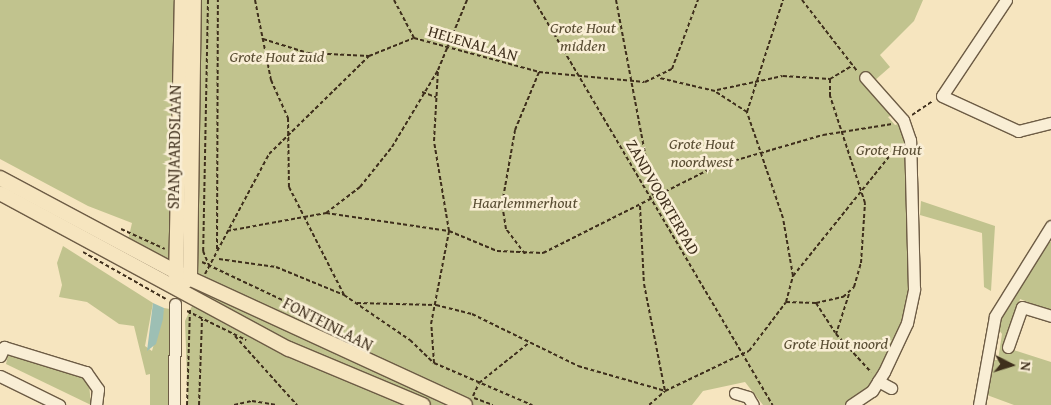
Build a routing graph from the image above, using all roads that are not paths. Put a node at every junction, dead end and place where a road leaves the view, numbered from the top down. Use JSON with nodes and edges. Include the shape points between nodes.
{"nodes":[{"id":1,"x":182,"y":0,"type":"edge"},
{"id":2,"x":194,"y":0,"type":"edge"},
{"id":3,"x":1006,"y":0,"type":"edge"},
{"id":4,"x":865,"y":77,"type":"road end"},
{"id":5,"x":1051,"y":123,"type":"edge"},
{"id":6,"x":0,"y":178,"type":"edge"},
{"id":7,"x":0,"y":193,"type":"edge"},
{"id":8,"x":1051,"y":226,"type":"edge"},
{"id":9,"x":176,"y":272,"type":"junction"},
{"id":10,"x":190,"y":277,"type":"junction"},
{"id":11,"x":177,"y":289,"type":"junction"},
{"id":12,"x":175,"y":304,"type":"road end"},
{"id":13,"x":1051,"y":316,"type":"edge"},
{"id":14,"x":1008,"y":347,"type":"dead end"},
{"id":15,"x":0,"y":356,"type":"edge"},
{"id":16,"x":0,"y":376,"type":"edge"},
{"id":17,"x":878,"y":382,"type":"junction"},
{"id":18,"x":891,"y":388,"type":"dead end"},
{"id":19,"x":735,"y":393,"type":"dead end"},
{"id":20,"x":467,"y":398,"type":"edge"},
{"id":21,"x":59,"y":405,"type":"edge"},
{"id":22,"x":96,"y":405,"type":"edge"},
{"id":23,"x":174,"y":405,"type":"edge"},
{"id":24,"x":422,"y":405,"type":"edge"},
{"id":25,"x":753,"y":405,"type":"edge"},
{"id":26,"x":851,"y":405,"type":"edge"},
{"id":27,"x":979,"y":405,"type":"edge"}],
"edges":[{"from":1,"to":9,"type":"main road","name":"SPANJAARDSLAAN"},
{"from":2,"to":10,"type":"main road","name":"SPANJAARDSLAAN"},
{"from":3,"to":5,"type":"street","via":[[942,96],[1013,130],[1027,132]]},
{"from":4,"to":17,"type":"street","via":[[903,120],[909,137],[914,289],[907,323]]},
{"from":6,"to":9,"type":"main road","name":"FONTEINLAAN"},
{"from":7,"to":11,"type":"main road"},
{"from":8,"to":27,"type":"street","via":[[994,316]]},
{"from":9,"to":10,"type":"main road","name":"FONTEINLAAN"},
{"from":9,"to":11,"type":"main road","name":"SPANJAARDSLAAN"},
{"from":10,"to":11,"type":"main road"},
{"from":10,"to":20,"type":"main road","name":"FONTEINLAAN"},
{"from":11,"to":24,"type":"main road","via":[[289,349]]},
{"from":12,"to":23,"type":"street"},
{"from":13,"to":14,"type":"street","via":[[1022,307]]},
{"from":15,"to":22,"type":"street","via":[[4,347],[86,372],[98,388]]},
{"from":16,"to":21,"type":"street"},
{"from":17,"to":18,"type":"street"},
{"from":17,"to":26,"type":"street"},
{"from":19,"to":25,"type":"street","via":[[748,397]]}]}
